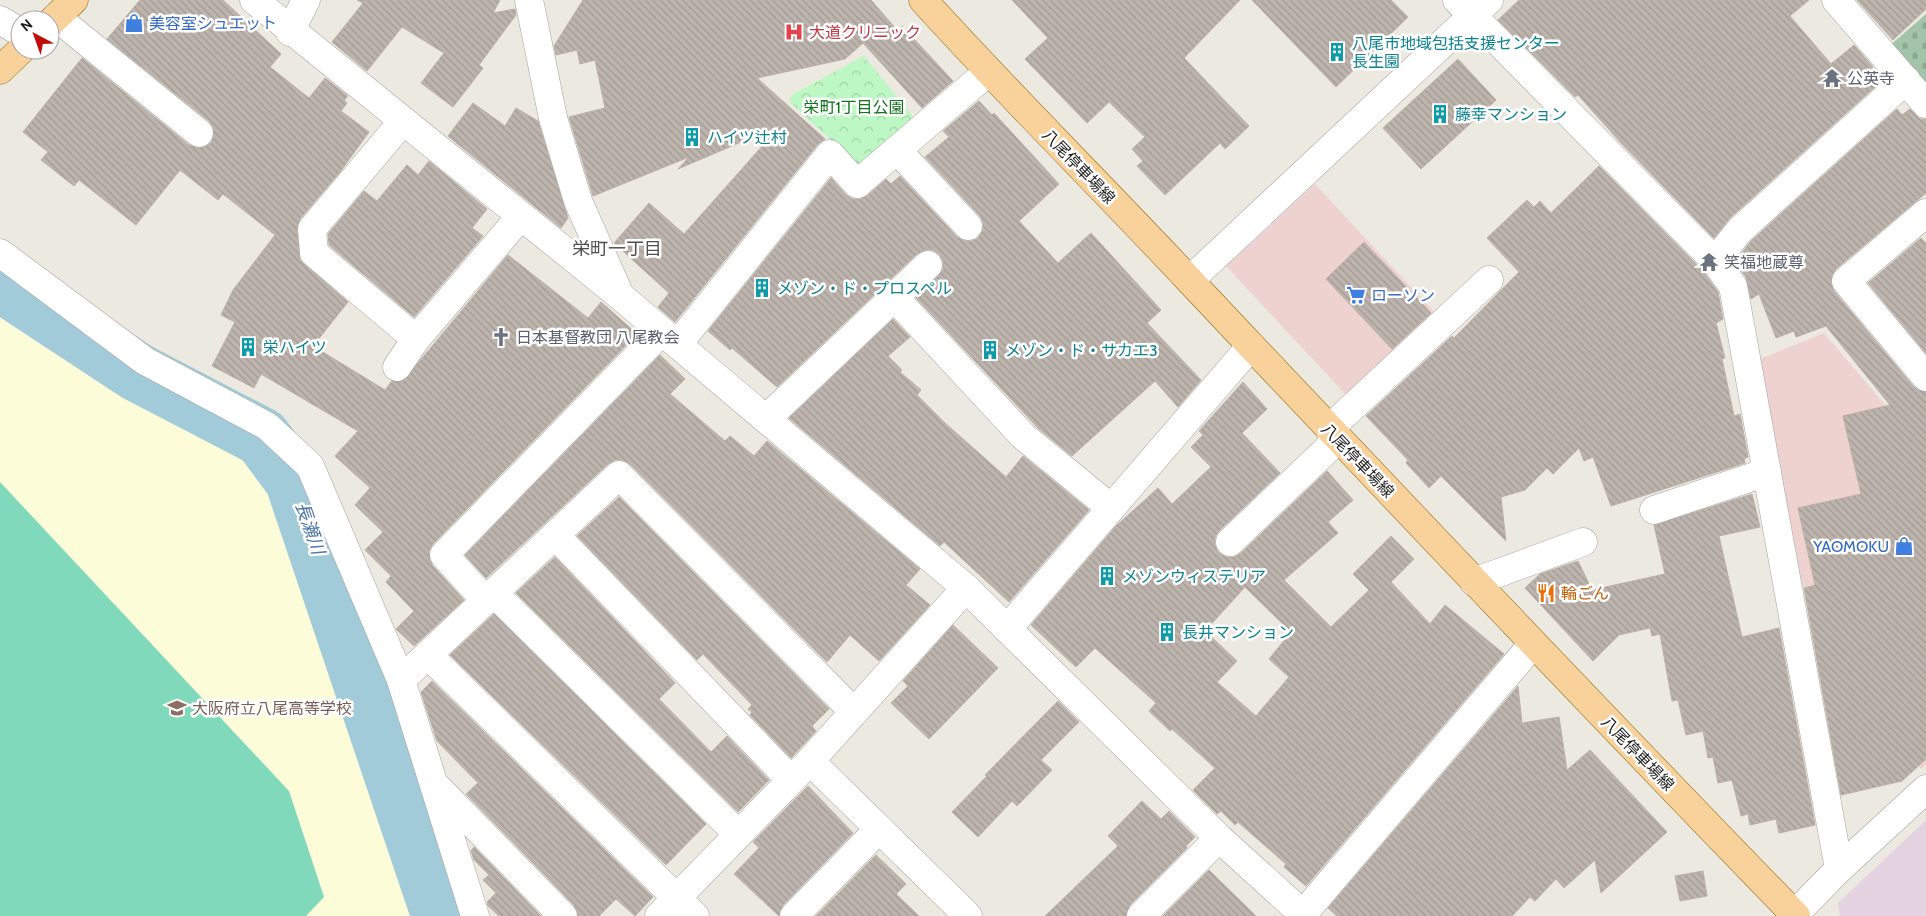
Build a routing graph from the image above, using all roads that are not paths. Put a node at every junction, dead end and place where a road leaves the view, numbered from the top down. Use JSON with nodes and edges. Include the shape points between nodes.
{"nodes":[{"id":1,"x":254,"y":0,"type":"edge"},
{"id":2,"x":306,"y":0,"type":"edge"},
{"id":3,"x":529,"y":0,"type":"edge"},
{"id":4,"x":923,"y":0,"type":"edge"},
{"id":5,"x":1836,"y":0,"type":"edge"},
{"id":6,"x":1473,"y":5,"type":"edge"},
{"id":7,"x":60,"y":13,"type":"edge"},
{"id":8,"x":290,"y":32,"type":"junction"},
{"id":9,"x":10,"y":60,"type":"edge"},
{"id":10,"x":0,"y":70,"type":"edge"},
{"id":11,"x":988,"y":72,"type":"junction"},
{"id":12,"x":1906,"y":80,"type":"junction"},
{"id":13,"x":1926,"y":104,"type":"edge"},
{"id":14,"x":403,"y":121,"type":"junction"},
{"id":15,"x":198,"y":133,"type":"dead end"},
{"id":16,"x":897,"y":150,"type":"junction"},
{"id":17,"x":1926,"y":213,"type":"edge"},
{"id":18,"x":521,"y":216,"type":"junction"},
{"id":19,"x":968,"y":226,"type":"dead end"},
{"id":20,"x":0,"y":253,"type":"edge"},
{"id":21,"x":1715,"y":261,"type":"junction"},
{"id":22,"x":928,"y":265,"type":"dead end"},
{"id":23,"x":1190,"y":280,"type":"junction"},
{"id":24,"x":1490,"y":280,"type":"dead end"},
{"id":25,"x":619,"y":294,"type":"junction"},
{"id":26,"x":894,"y":297,"type":"junction"},
{"id":27,"x":670,"y":338,"type":"junction"},
{"id":28,"x":416,"y":339,"type":"junction"},
{"id":29,"x":1251,"y":346,"type":"junction"},
{"id":30,"x":397,"y":367,"type":"dead end"},
{"id":31,"x":1925,"y":375,"type":"edge"},
{"id":32,"x":766,"y":419,"type":"junction"},
{"id":33,"x":1334,"y":434,"type":"junction"},
{"id":34,"x":1767,"y":472,"type":"junction"},
{"id":35,"x":1110,"y":508,"type":"junction"},
{"id":36,"x":1654,"y":510,"type":"dead end"},
{"id":37,"x":556,"y":535,"type":"junction"},
{"id":38,"x":1230,"y":542,"type":"dead end"},
{"id":39,"x":1583,"y":542,"type":"dead end"},
{"id":40,"x":1474,"y":582,"type":"junction"},
{"id":41,"x":966,"y":588,"type":"junction"},
{"id":42,"x":490,"y":597,"type":"junction"},
{"id":43,"x":1007,"y":629,"type":"junction"},
{"id":44,"x":1533,"y":644,"type":"junction"},
{"id":45,"x":428,"y":655,"type":"junction"},
{"id":46,"x":401,"y":680,"type":"junction"},
{"id":47,"x":854,"y":712,"type":"junction"},
{"id":48,"x":810,"y":761,"type":"junction"},
{"id":49,"x":791,"y":780,"type":"junction"},
{"id":50,"x":435,"y":785,"type":"junction"},
{"id":51,"x":1926,"y":789,"type":"edge"},
{"id":52,"x":879,"y":829,"type":"junction"},
{"id":53,"x":738,"y":834,"type":"junction"},
{"id":54,"x":1218,"y":838,"type":"junction"},
{"id":55,"x":1839,"y":868,"type":"junction"},
{"id":56,"x":677,"y":910,"type":"edge"},
{"id":57,"x":1304,"y":915,"type":"edge"},
{"id":58,"x":1795,"y":915,"type":"edge"},
{"id":59,"x":475,"y":916,"type":"edge"},
{"id":60,"x":563,"y":916,"type":"edge"},
{"id":61,"x":794,"y":916,"type":"edge"},
{"id":62,"x":968,"y":916,"type":"edge"},
{"id":63,"x":1141,"y":916,"type":"edge"}],
"edges":[{"from":1,"to":8,"type":"street"},
{"from":2,"to":8,"type":"street"},
{"from":3,"to":25,"type":"street","via":[[553,118],[578,202]]},
{"from":4,"to":11,"type":"main road","name":"八尾停車場線"},
{"from":5,"to":12,"type":"street"},
{"from":6,"to":21,"type":"street"},
{"from":6,"to":23,"type":"street"},
{"from":7,"to":15,"type":"street"},
{"from":8,"to":14,"type":"street"},
{"from":9,"to":10,"type":"main road"},
{"from":11,"to":16,"type":"street"},
{"from":11,"to":23,"type":"main road","name":"八尾停車場線"},
{"from":12,"to":13,"type":"street"},
{"from":12,"to":21,"type":"street","via":[[1740,230]]},
{"from":14,"to":18,"type":"street"},
{"from":14,"to":28,"type":"street","via":[[312,229],[314,253]]},
{"from":16,"to":19,"type":"street"},
{"from":16,"to":27,"type":"street","via":[[857,184],[830,154]]},
{"from":17,"to":31,"type":"street","via":[[1846,281]]},
{"from":18,"to":25,"type":"street"},
{"from":18,"to":28,"type":"street"},
{"from":20,"to":46,"type":"street","via":[[145,360],[267,426],[310,466]]},
{"from":21,"to":34,"type":"street","via":[[1733,286]]},
{"from":22,"to":26,"type":"street"},
{"from":23,"to":29,"type":"main road","name":"八尾停車場線"},
{"from":24,"to":33,"type":"street"},
{"from":25,"to":27,"type":"street"},
{"from":26,"to":32,"type":"street"},
{"from":26,"to":35,"type":"street","via":[[1023,436]]},
{"from":27,"to":32,"type":"street"},
{"from":27,"to":42,"type":"street","via":[[444,555]]},
{"from":28,"to":30,"type":"street"},
{"from":29,"to":33,"type":"main road","name":"八尾停車場線"},
{"from":29,"to":35,"type":"street"},
{"from":32,"to":41,"type":"street"},
{"from":33,"to":38,"type":"street"},
{"from":33,"to":40,"type":"main road","name":"八尾停車場線"},
{"from":34,"to":36,"type":"street"},
{"from":34,"to":55,"type":"street"},
{"from":35,"to":43,"type":"street"},
{"from":37,"to":42,"type":"street"},
{"from":37,"to":47,"type":"street","via":[[619,474]]},
{"from":37,"to":49,"type":"street"},
{"from":39,"to":40,"type":"street"},
{"from":40,"to":44,"type":"main road","name":"八尾停車場線"},
{"from":41,"to":43,"type":"street"},
{"from":41,"to":47,"type":"street"},
{"from":42,"to":45,"type":"street"},
{"from":42,"to":53,"type":"street"},
{"from":43,"to":54,"type":"street"},
{"from":44,"to":57,"type":"street"},
{"from":44,"to":58,"type":"main road","name":"八尾停車場線"},
{"from":45,"to":46,"type":"street"},
{"from":45,"to":56,"type":"street"},
{"from":46,"to":50,"type":"street"},
{"from":47,"to":48,"type":"street"},
{"from":48,"to":49,"type":"street"},
{"from":48,"to":52,"type":"street"},
{"from":49,"to":53,"type":"street"},
{"from":50,"to":59,"type":"street"},
{"from":50,"to":60,"type":"street"},
{"from":51,"to":55,"type":"street"},
{"from":52,"to":61,"type":"street"},
{"from":52,"to":62,"type":"street"},
{"from":53,"to":56,"type":"street"},
{"from":54,"to":57,"type":"street"},
{"from":54,"to":63,"type":"street"},
{"from":55,"to":58,"type":"street"}]}
